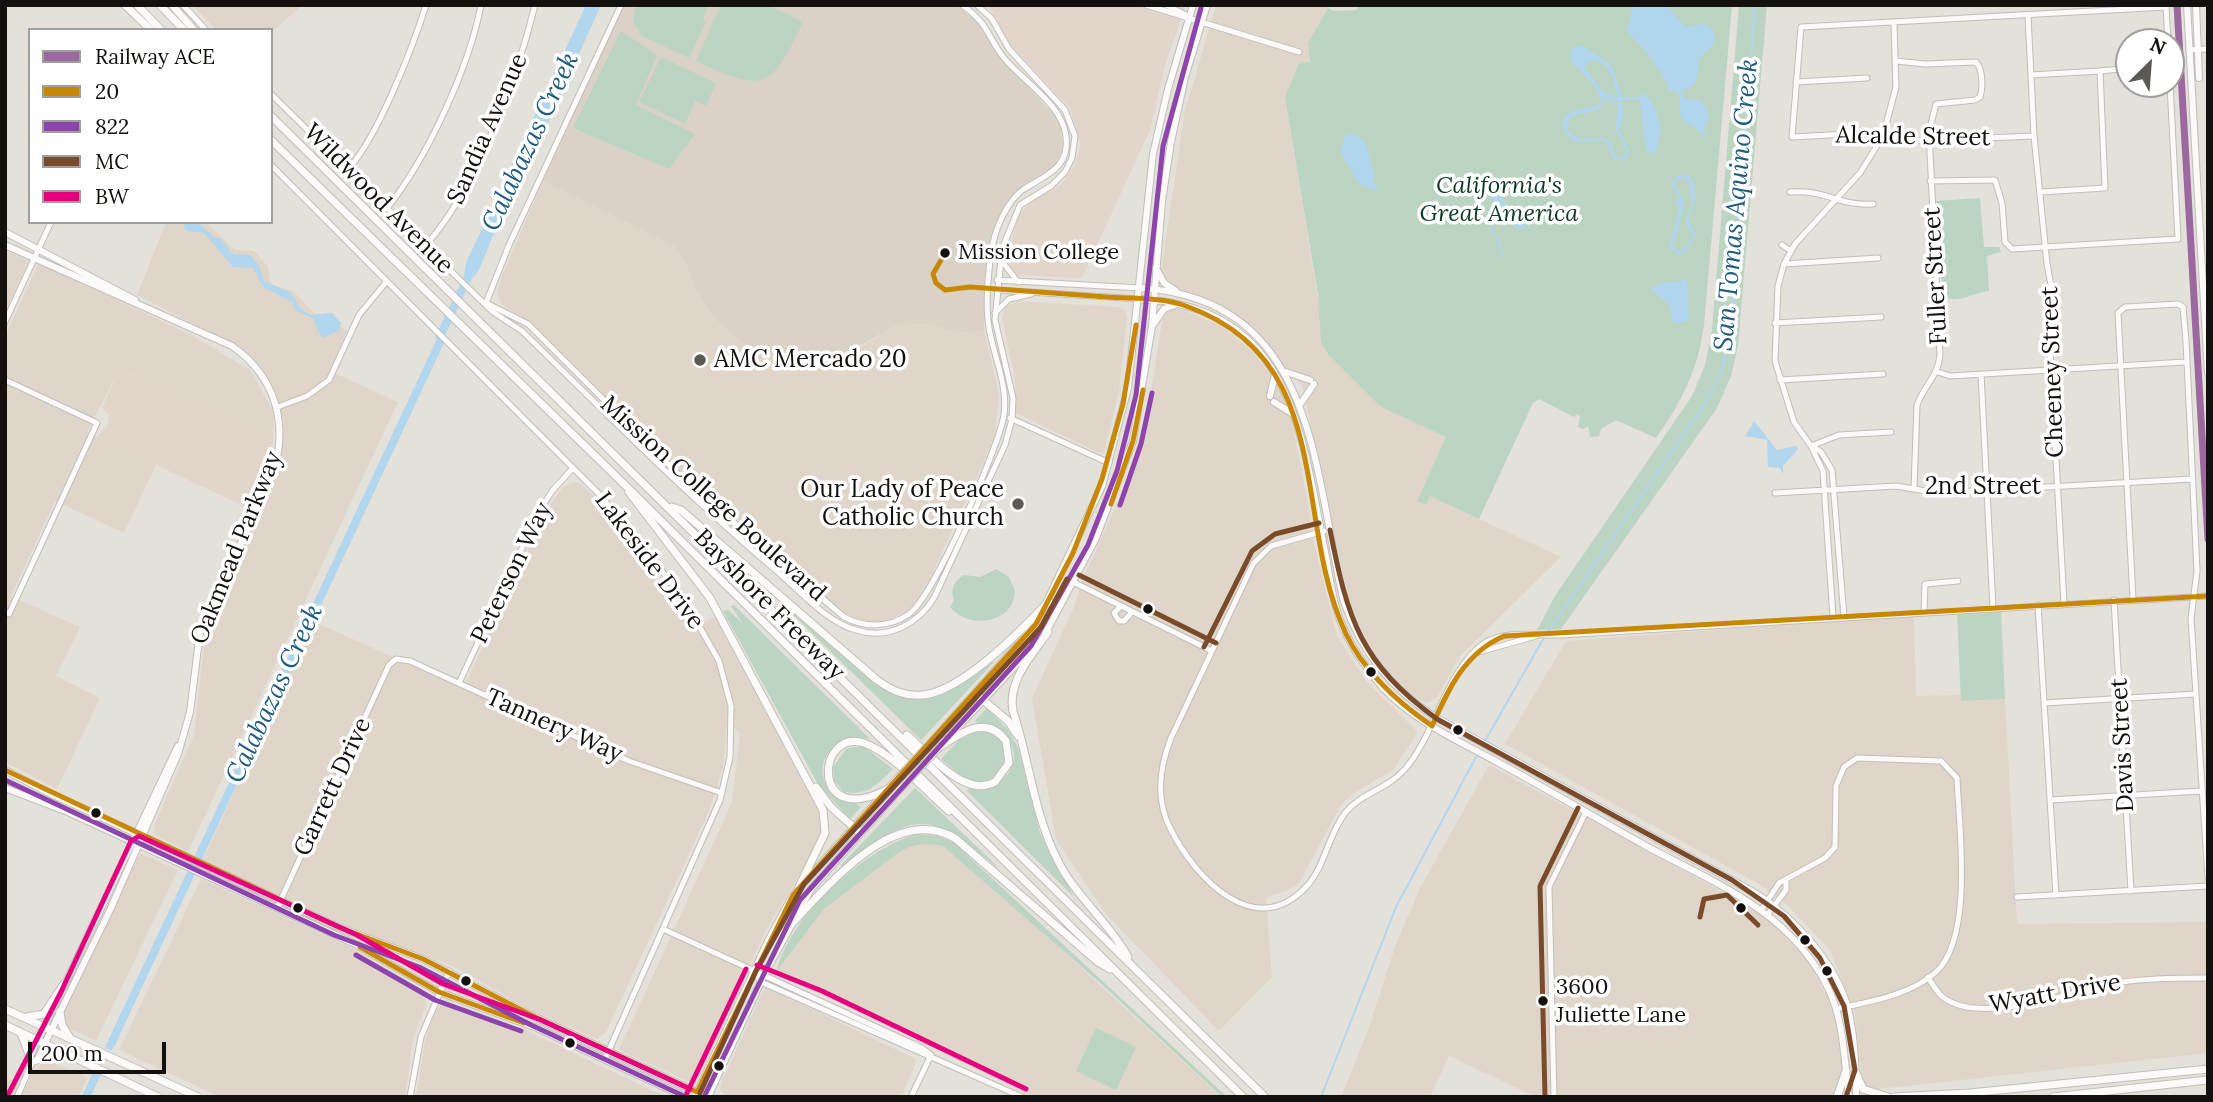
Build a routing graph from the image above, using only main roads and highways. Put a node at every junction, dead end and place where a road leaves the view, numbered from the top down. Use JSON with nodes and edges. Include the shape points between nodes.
{"nodes":[{"id":1,"x":125,"y":5,"type":"edge"},
{"id":2,"x":137,"y":5,"type":"edge"},
{"id":3,"x":160,"y":5,"type":"edge"},
{"id":4,"x":172,"y":5,"type":"edge"},
{"id":5,"x":1193,"y":5,"type":"edge"},
{"id":6,"x":1208,"y":5,"type":"edge"},
{"id":7,"x":2187,"y":5,"type":"edge"},
{"id":8,"x":2196,"y":5,"type":"edge"},
{"id":9,"x":149,"y":28,"type":"edge"},
{"id":10,"x":159,"y":28,"type":"edge"},
{"id":11,"x":182,"y":28,"type":"edge"},
{"id":12,"x":192,"y":28,"type":"edge"},
{"id":13,"x":2199,"y":78,"type":"dead end"},
{"id":14,"x":273,"y":118,"type":"edge"},
{"id":15,"x":273,"y":142,"type":"edge"},
{"id":16,"x":5,"y":232,"type":"edge"},
{"id":17,"x":5,"y":245,"type":"edge"},
{"id":18,"x":2204,"y":247,"type":"edge"},
{"id":19,"x":1156,"y":266,"type":"junction"},
{"id":20,"x":1140,"y":288,"type":"junction"},
{"id":21,"x":1154,"y":289,"type":"junction"},
{"id":22,"x":1185,"y":296,"type":"junction"},
{"id":23,"x":1140,"y":299,"type":"junction"},
{"id":24,"x":1154,"y":299,"type":"junction"},
{"id":25,"x":137,"y":301,"type":"junction"},
{"id":26,"x":1179,"y":304,"type":"junction"},
{"id":27,"x":1152,"y":326,"type":"junction"},
{"id":28,"x":2207,"y":347,"type":"edge"},
{"id":29,"x":1285,"y":371,"type":"junction"},
{"id":30,"x":1275,"y":373,"type":"junction"},
{"id":31,"x":2208,"y":373,"type":"edge"},
{"id":32,"x":1301,"y":403,"type":"junction"},
{"id":33,"x":1297,"y":418,"type":"junction"},
{"id":34,"x":625,"y":485,"type":"junction"},
{"id":35,"x":670,"y":507,"type":"junction"},
{"id":36,"x":1049,"y":601,"type":"junction"},
{"id":37,"x":1048,"y":632,"type":"junction"},
{"id":38,"x":976,"y":694,"type":"junction"},
{"id":39,"x":985,"y":701,"type":"junction"},
{"id":40,"x":870,"y":705,"type":"junction"},
{"id":41,"x":179,"y":745,"type":"junction"},
{"id":42,"x":1024,"y":745,"type":"junction"},
{"id":43,"x":940,"y":747,"type":"junction"},
{"id":44,"x":5,"y":770,"type":"edge"},
{"id":45,"x":805,"y":773,"type":"junction"},
{"id":46,"x":5,"y":788,"type":"edge"},
{"id":47,"x":886,"y":790,"type":"junction"},
{"id":48,"x":1592,"y":803,"type":"junction"},
{"id":49,"x":1586,"y":812,"type":"junction"},
{"id":50,"x":853,"y":827,"type":"junction"},
{"id":51,"x":135,"y":833,"type":"junction"},
{"id":52,"x":860,"y":833,"type":"junction"},
{"id":53,"x":143,"y":836,"type":"junction"},
{"id":54,"x":131,"y":842,"type":"junction"},
{"id":55,"x":139,"y":845,"type":"junction"},
{"id":56,"x":1007,"y":863,"type":"junction"},
{"id":57,"x":799,"y":887,"type":"junction"},
{"id":58,"x":788,"y":928,"type":"junction"},
{"id":59,"x":1134,"y":966,"type":"junction"},
{"id":60,"x":1118,"y":973,"type":"junction"},
{"id":61,"x":65,"y":984,"type":"junction"},
{"id":62,"x":5,"y":1009,"type":"edge"},
{"id":63,"x":60,"y":1012,"type":"junction"},
{"id":64,"x":22,"y":1017,"type":"junction"},
{"id":65,"x":5,"y":1025,"type":"edge"},
{"id":66,"x":48,"y":1028,"type":"junction"},
{"id":67,"x":20,"y":1032,"type":"junction"},
{"id":68,"x":70,"y":1038,"type":"junction"},
{"id":69,"x":41,"y":1041,"type":"junction"},
{"id":70,"x":66,"y":1052,"type":"junction"},
{"id":71,"x":2208,"y":1069,"type":"edge"},
{"id":72,"x":1846,"y":1071,"type":"junction"},
{"id":73,"x":1856,"y":1073,"type":"junction"},
{"id":74,"x":2208,"y":1080,"type":"edge"},
{"id":75,"x":696,"y":1094,"type":"edge"},
{"id":76,"x":158,"y":1097,"type":"edge"},
{"id":77,"x":198,"y":1097,"type":"edge"},
{"id":78,"x":685,"y":1097,"type":"edge"},
{"id":79,"x":707,"y":1097,"type":"edge"},
{"id":80,"x":1242,"y":1097,"type":"edge"},
{"id":81,"x":1265,"y":1097,"type":"edge"},
{"id":82,"x":1837,"y":1097,"type":"edge"},
{"id":83,"x":1849,"y":1097,"type":"edge"},
{"id":84,"x":1856,"y":1097,"type":"edge"},
{"id":85,"x":1888,"y":1097,"type":"edge"},
{"id":86,"x":1894,"y":1097,"type":"edge"},
{"id":87,"x":2053,"y":1097,"type":"edge"}],
"edges":[{"from":1,"to":9,"type":"highway"},
{"from":2,"to":10,"type":"highway"},
{"from":3,"to":11,"type":"highway"},
{"from":4,"to":12,"type":"highway"},
{"from":5,"to":20,"type":"main road","via":[[1154,146]]},
{"from":6,"to":19,"type":"main road","via":[[1171,142]]},
{"from":7,"to":18,"type":"main road"},
{"from":8,"to":13,"type":"main road"},
{"from":14,"to":35,"type":"highway","name":"Bayshore Freeway"},
{"from":15,"to":34,"type":"highway","name":"Bayshore Freeway"},
{"from":16,"to":25,"type":"main road","name":"Oakmead Parkway"},
{"from":17,"to":25,"type":"main road","name":"Oakmead Parkway"},
{"from":18,"to":28,"type":"main road"},
{"from":19,"to":21,"type":"main road"},
{"from":19,"to":22,"type":"main road","via":[[1164,283]]},
{"from":20,"to":21,"type":"main road"},
{"from":20,"to":23,"type":"main road"},
{"from":21,"to":22,"type":"main road"},
{"from":21,"to":24,"type":"main road"},
{"from":22,"to":29,"type":"main road","via":[[1238,322],[1263,343]]},
{"from":23,"to":24,"type":"main road"},
{"from":23,"to":36,"type":"main road","via":[[1128,388],[1109,463]]},
{"from":24,"to":26,"type":"main road"},
{"from":24,"to":27,"type":"main road"},
{"from":25,"to":41,"type":"main road","name":"Oakmead Parkway","via":[[239,351],[262,375],[278,407],[276,464],[200,632],[190,712]]},
{"from":26,"to":27,"type":"main road","via":[[1164,309]]},
{"from":26,"to":30,"type":"main road","via":[[1237,332]]},
{"from":27,"to":37,"type":"main road","via":[[1133,441],[1116,493]]},
{"from":28,"to":31,"type":"main road"},
{"from":29,"to":32,"type":"main road"},
{"from":29,"to":32,"type":"main road","via":[[1312,382]]},
{"from":30,"to":33,"type":"main road"},
{"from":30,"to":33,"type":"main road","via":[[1272,399]]},
{"from":32,"to":48,"type":"main road","via":[[1344,602],[1367,652],[1392,685],[1436,717]]},
{"from":33,"to":49,"type":"main road","via":[[1340,621],[1358,655],[1385,689],[1432,726]]},
{"from":34,"to":45,"type":"highway","via":[[710,598]]},
{"from":34,"to":56,"type":"highway","name":"Bayshore Freeway"},
{"from":35,"to":36,"type":"highway","via":[[681,510],[877,680],[902,694],[921,696],[950,686],[1003,647]]},
{"from":35,"to":40,"type":"highway","name":"Bayshore Freeway"},
{"from":36,"to":38,"type":"main road","via":[[1024,641]]},
{"from":37,"to":39,"type":"main road"},
{"from":37,"to":42,"type":"highway","via":[[1012,691]]},
{"from":38,"to":39,"type":"highway"},
{"from":38,"to":47,"type":"main road","bridge":true},
{"from":39,"to":42,"type":"highway","via":[[1008,721]]},
{"from":39,"to":43,"type":"main road"},
{"from":40,"to":43,"type":"highway","via":[[971,785],[995,782],[1009,763],[1006,741],[990,728],[971,728]]},
{"from":40,"to":59,"type":"highway","name":"Bayshore Freeway"},
{"from":41,"to":51,"type":"main road","name":"Oakmead Parkway"},
{"from":41,"to":53,"type":"main road","name":"Oakmead Parkway"},
{"from":42,"to":59,"type":"highway","via":[[1056,859]]},
{"from":43,"to":52,"type":"main road","bridge":true},
{"from":44,"to":51,"type":"main road"},
{"from":45,"to":50,"type":"highway"},
{"from":45,"to":57,"type":"highway","via":[[826,823],[822,842]]},
{"from":46,"to":54,"type":"main road"},
{"from":47,"to":50,"type":"main road"},
{"from":47,"to":56,"type":"highway","via":[[860,800],[842,796],[827,778],[830,758],[840,746],[850,743],[871,747]]},
{"from":48,"to":49,"type":"main road"},
{"from":48,"to":73,"type":"main road","via":[[1775,906],[1816,950],[1847,1006]]},
{"from":49,"to":72,"type":"main road","via":[[1762,909],[1793,936],[1827,986],[1836,1009]]},
{"from":50,"to":52,"type":"highway"},
{"from":50,"to":57,"type":"main road"},
{"from":51,"to":53,"type":"main road"},
{"from":51,"to":54,"type":"main road","name":"Oakmead Parkway"},
{"from":52,"to":58,"type":"main road","via":[[811,889]]},
{"from":53,"to":55,"type":"main road","name":"Oakmead Parkway"},
{"from":53,"to":75,"type":"main road","via":[[362,937],[449,971]]},
{"from":54,"to":55,"type":"main road"},
{"from":54,"to":61,"type":"main road","name":"Oakmead Parkway"},
{"from":55,"to":63,"type":"main road","name":"Oakmead Parkway"},
{"from":55,"to":78,"type":"main road","via":[[353,943],[439,992],[537,1028]]},
{"from":56,"to":60,"type":"highway","name":"Bayshore Freeway"},
{"from":57,"to":75,"type":"main road"},
{"from":58,"to":60,"type":"highway","via":[[829,885],[883,843],[908,830],[932,829],[956,839],[1098,962]]},
{"from":58,"to":79,"type":"main road"},
{"from":59,"to":81,"type":"highway","name":"Bayshore Freeway"},
{"from":60,"to":80,"type":"highway","name":"Bayshore Freeway"},
{"from":61,"to":64,"type":"highway","via":[[44,1014]]},
{"from":61,"to":66,"type":"main road","name":"Oakmead Parkway"},
{"from":62,"to":64,"type":"highway"},
{"from":63,"to":66,"type":"main road","name":"Oakmead Parkway"},
{"from":63,"to":68,"type":"highway"},
{"from":64,"to":66,"type":"highway"},
{"from":65,"to":67,"type":"highway"},
{"from":66,"to":68,"type":"highway"},
{"from":66,"to":69,"type":"main road","name":"Oakmead Parkway"},
{"from":67,"to":69,"type":"highway"},
{"from":67,"to":70,"type":"highway","via":[[33,1060]]},
{"from":68,"to":77,"type":"highway"},
{"from":69,"to":70,"type":"highway"},
{"from":70,"to":76,"type":"highway"},
{"from":71,"to":86,"type":"highway"},
{"from":72,"to":82,"type":"highway"},
{"from":72,"to":83,"type":"main road"},
{"from":73,"to":84,"type":"main road"},
{"from":73,"to":85,"type":"highway","via":[[1863,1089]]},
{"from":74,"to":87,"type":"highway"},
{"from":75,"to":79,"type":"main road"}]}
